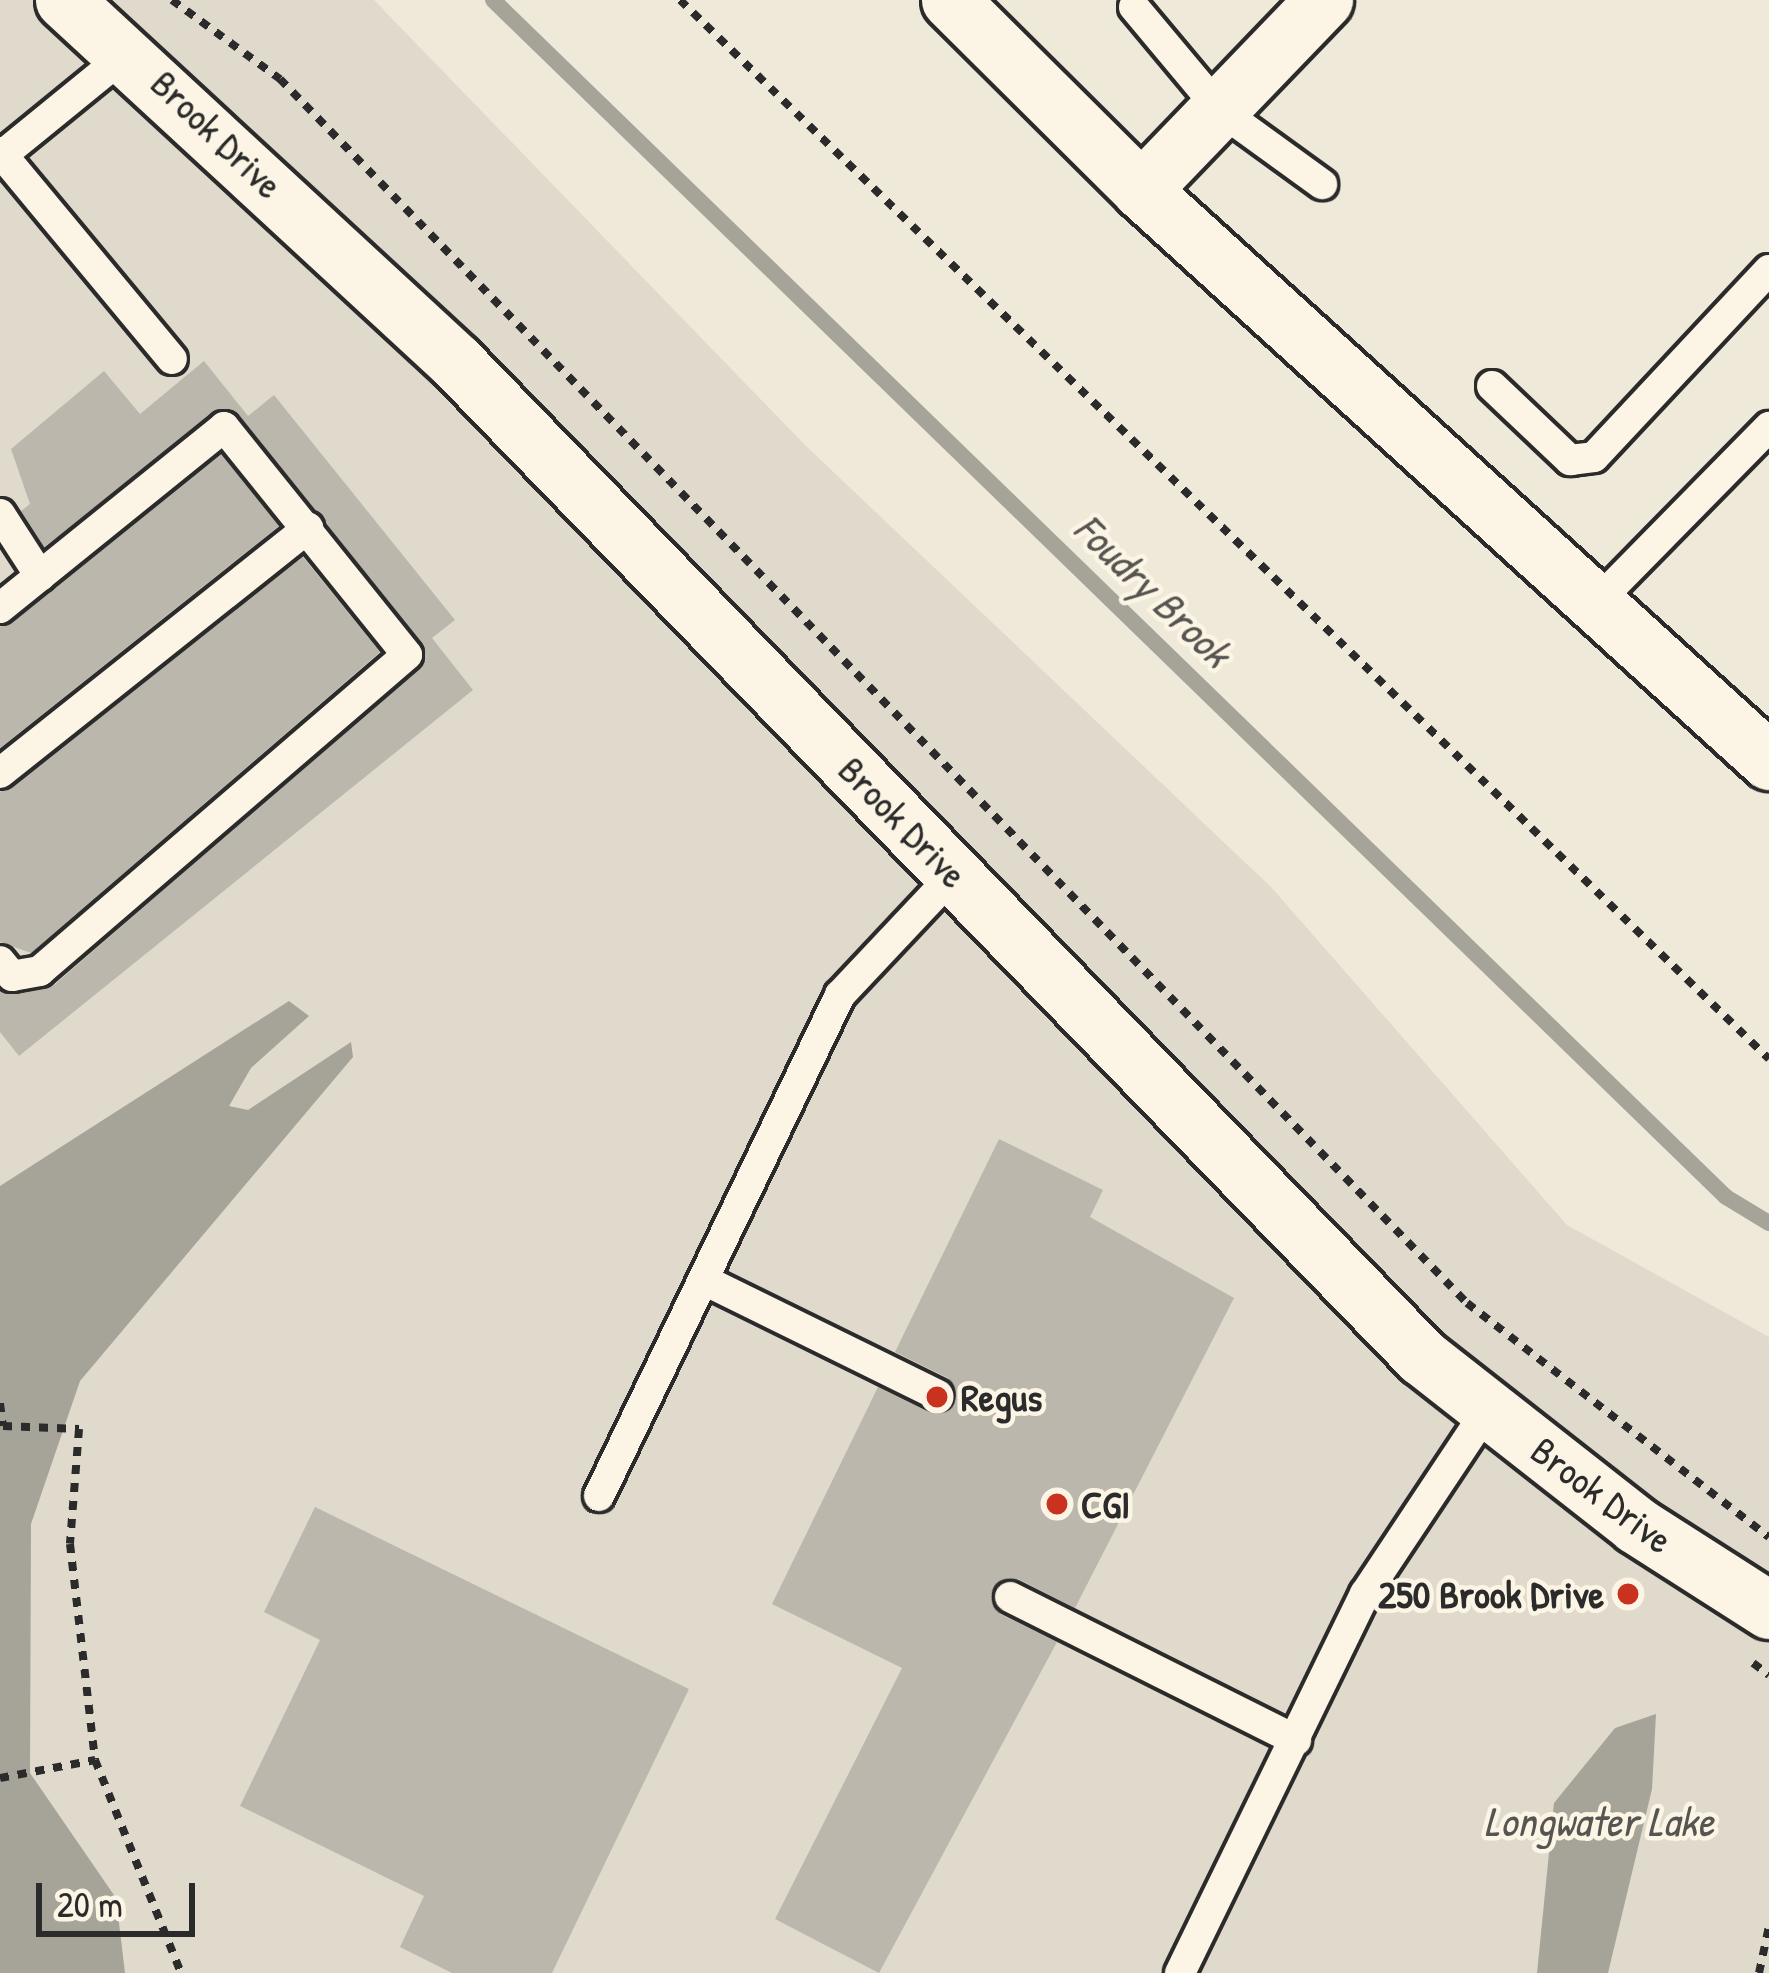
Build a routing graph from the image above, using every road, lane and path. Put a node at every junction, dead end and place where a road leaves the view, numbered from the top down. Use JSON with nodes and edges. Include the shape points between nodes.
{"nodes":[{"id":1,"x":64,"y":0,"type":"edge"},
{"id":2,"x":172,"y":0,"type":"edge"},
{"id":3,"x":680,"y":0,"type":"edge"},
{"id":4,"x":950,"y":0,"type":"edge"},
{"id":5,"x":1324,"y":0,"type":"edge"},
{"id":6,"x":1134,"y":7,"type":"dead end"},
{"id":7,"x":130,"y":51,"type":"junction"},
{"id":8,"x":1221,"y":111,"type":"junction"},
{"id":9,"x":1,"y":155,"type":"edge"},
{"id":10,"x":1322,"y":184,"type":"dead end"},
{"id":11,"x":1141,"y":190,"type":"junction"},
{"id":12,"x":1769,"y":270,"type":"edge"},
{"id":13,"x":172,"y":358,"type":"dead end"},
{"id":14,"x":1492,"y":386,"type":"dead end"},
{"id":15,"x":1769,"y":427,"type":"edge"},
{"id":16,"x":0,"y":514,"type":"edge"},
{"id":17,"x":308,"y":528,"type":"junction"},
{"id":18,"x":40,"y":576,"type":"junction"},
{"id":19,"x":1594,"y":604,"type":"junction"},
{"id":20,"x":0,"y":608,"type":"edge"},
{"id":21,"x":1769,"y":761,"type":"edge"},
{"id":22,"x":0,"y":773,"type":"edge"},
{"id":23,"x":954,"y":874,"type":"junction"},
{"id":24,"x":0,"y":962,"type":"edge"},
{"id":25,"x":1769,"y":1059,"type":"edge"},
{"id":26,"x":706,"y":1281,"type":"junction"},
{"id":27,"x":938,"y":1395,"type":"dead end"},
{"id":28,"x":0,"y":1403,"type":"edge"},
{"id":29,"x":1488,"y":1408,"type":"junction"},
{"id":30,"x":599,"y":1496,"type":"dead end"},
{"id":31,"x":1769,"y":1537,"type":"edge"},
{"id":32,"x":1010,"y":1598,"type":"dead end"},
{"id":33,"x":1769,"y":1610,"type":"edge"},
{"id":34,"x":1296,"y":1740,"type":"junction"},
{"id":35,"x":94,"y":1760,"type":"junction"},
{"id":36,"x":0,"y":1778,"type":"edge"},
{"id":37,"x":1769,"y":1926,"type":"edge"},
{"id":38,"x":181,"y":1973,"type":"edge"},
{"id":39,"x":1180,"y":1973,"type":"edge"},
{"id":40,"x":1759,"y":1973,"type":"edge"}],
"edges":[{"from":1,"to":7,"type":"street","name":"Brook Drive"},
{"from":2,"to":31,"type":"path","via":[[280,79],[1467,1303]]},
{"from":3,"to":25,"type":"path"},
{"from":4,"to":11,"type":"street"},
{"from":5,"to":8,"type":"street"},
{"from":6,"to":8,"type":"lane"},
{"from":7,"to":9,"type":"lane"},
{"from":7,"to":23,"type":"street","name":"Brook Drive","via":[[456,362]]},
{"from":8,"to":10,"type":"lane"},
{"from":8,"to":11,"type":"street"},
{"from":9,"to":13,"type":"lane"},
{"from":11,"to":19,"type":"street"},
{"from":12,"to":14,"type":"lane","via":[[1594,457],[1570,460]]},
{"from":15,"to":19,"type":"lane"},
{"from":16,"to":18,"type":"lane"},
{"from":17,"to":18,"type":"lane","via":[[224,427]]},
{"from":17,"to":22,"type":"lane"},
{"from":17,"to":24,"type":"lane","via":[[399,632],[407,655],[396,675],[40,971],[12,976]]},
{"from":18,"to":20,"type":"lane"},
{"from":19,"to":21,"type":"street"},
{"from":23,"to":26,"type":"lane","via":[[839,995]]},
{"from":23,"to":29,"type":"street","name":"Brook Drive","via":[[1172,1111]]},
{"from":26,"to":27,"type":"lane"},
{"from":26,"to":30,"type":"lane"},
{"from":28,"to":35,"type":"path","via":[[3,1426],[79,1429],[70,1544]]},
{"from":29,"to":33,"type":"street","name":"Brook Drive"},
{"from":29,"to":34,"type":"lane","via":[[1393,1544]]},
{"from":32,"to":34,"type":"lane"},
{"from":34,"to":39,"type":"lane"},
{"from":35,"to":36,"type":"path"},
{"from":35,"to":38,"type":"path"},
{"from":37,"to":40,"type":"path"}]}
